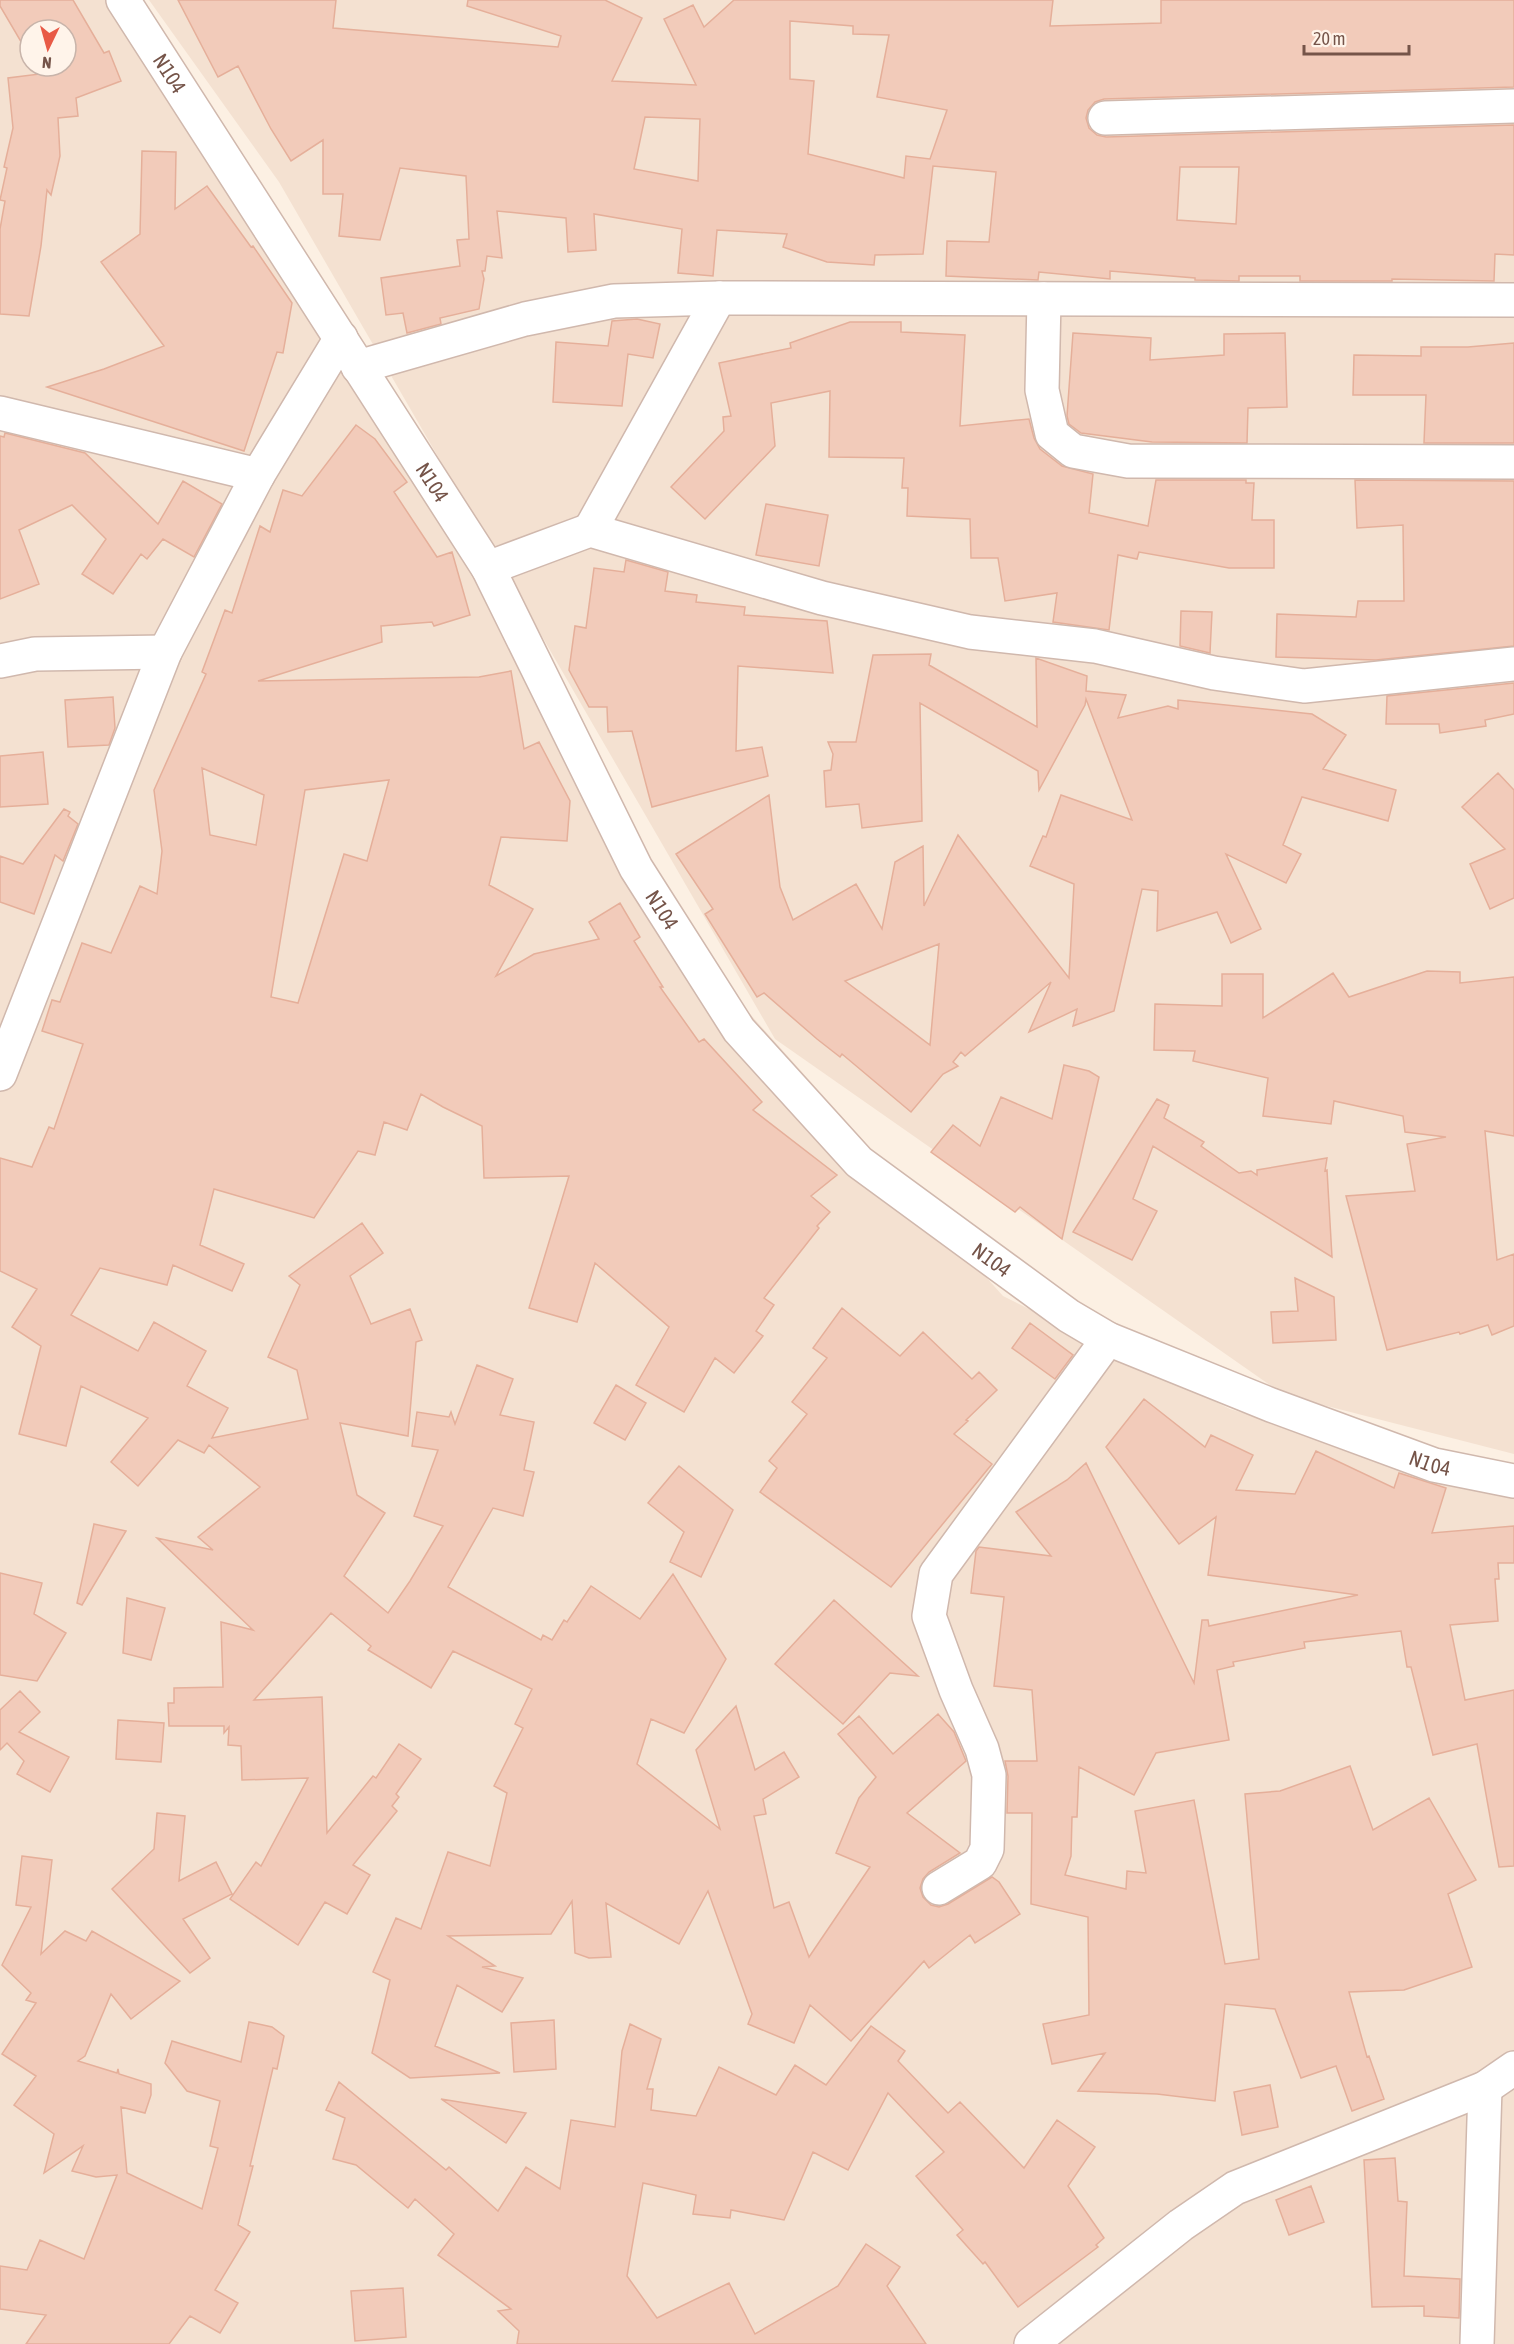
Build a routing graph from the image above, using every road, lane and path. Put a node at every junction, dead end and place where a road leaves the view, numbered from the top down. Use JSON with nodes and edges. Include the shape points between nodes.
{"nodes":[{"id":1,"x":123,"y":0,"type":"edge"},
{"id":2,"x":1514,"y":106,"type":"edge"},
{"id":3,"x":1105,"y":118,"type":"dead end"},
{"id":4,"x":719,"y":298,"type":"junction"},
{"id":5,"x":1044,"y":299,"type":"junction"},
{"id":6,"x":1514,"y":300,"type":"edge"},
{"id":7,"x":341,"y":338,"type":"junction"},
{"id":8,"x":358,"y":367,"type":"junction"},
{"id":9,"x":0,"y":413,"type":"edge"},
{"id":10,"x":1514,"y":462,"type":"edge"},
{"id":11,"x":258,"y":475,"type":"junction"},
{"id":12,"x":590,"y":530,"type":"junction"},
{"id":13,"x":488,"y":567,"type":"junction"},
{"id":14,"x":165,"y":652,"type":"junction"},
{"id":15,"x":0,"y":661,"type":"edge"},
{"id":16,"x":1514,"y":664,"type":"edge"},
{"id":17,"x":0,"y":1074,"type":"edge"},
{"id":18,"x":1108,"y":1339,"type":"junction"},
{"id":19,"x":1514,"y":1481,"type":"edge"},
{"id":20,"x":939,"y":1888,"type":"dead end"},
{"id":21,"x":1514,"y":2068,"type":"edge"},
{"id":22,"x":1485,"y":2088,"type":"junction"},
{"id":23,"x":1031,"y":2344,"type":"edge"},
{"id":24,"x":1477,"y":2344,"type":"edge"}],
"edges":[{"from":1,"to":7,"type":"street","name":"N104","number":"N104"},
{"from":2,"to":3,"type":"street"},
{"from":4,"to":5,"type":"street"},
{"from":4,"to":8,"type":"street","via":[[614,301],[525,320]]},
{"from":4,"to":12,"type":"street"},
{"from":5,"to":6,"type":"street"},
{"from":5,"to":10,"type":"street","via":[[1042,390],[1052,434],[1073,451],[1128,461]]},
{"from":7,"to":8,"type":"street","name":"N104","number":"N104"},
{"from":7,"to":11,"type":"street"},
{"from":8,"to":13,"type":"street","name":"N104","number":"N104"},
{"from":9,"to":11,"type":"street"},
{"from":11,"to":14,"type":"street"},
{"from":12,"to":13,"type":"street"},
{"from":12,"to":16,"type":"street","via":[[822,598],[970,632],[1095,646],[1214,673],[1304,686]]},
{"from":13,"to":18,"type":"street","name":"N104","number":"N104","via":[[636,868],[739,1030],[859,1162],[1069,1316]]},
{"from":14,"to":15,"type":"street","via":[[35,654]]},
{"from":14,"to":17,"type":"street"},
{"from":18,"to":19,"type":"street","name":"N104","number":"N104","via":[[1434,1465]]},
{"from":18,"to":20,"type":"street","via":[[936,1574],[929,1616],[989,1775],[987,1849],[980,1863]]},
{"from":21,"to":22,"type":"street"},
{"from":22,"to":23,"type":"street","via":[[1235,2188],[1181,2225]]},
{"from":22,"to":24,"type":"street"}]}
